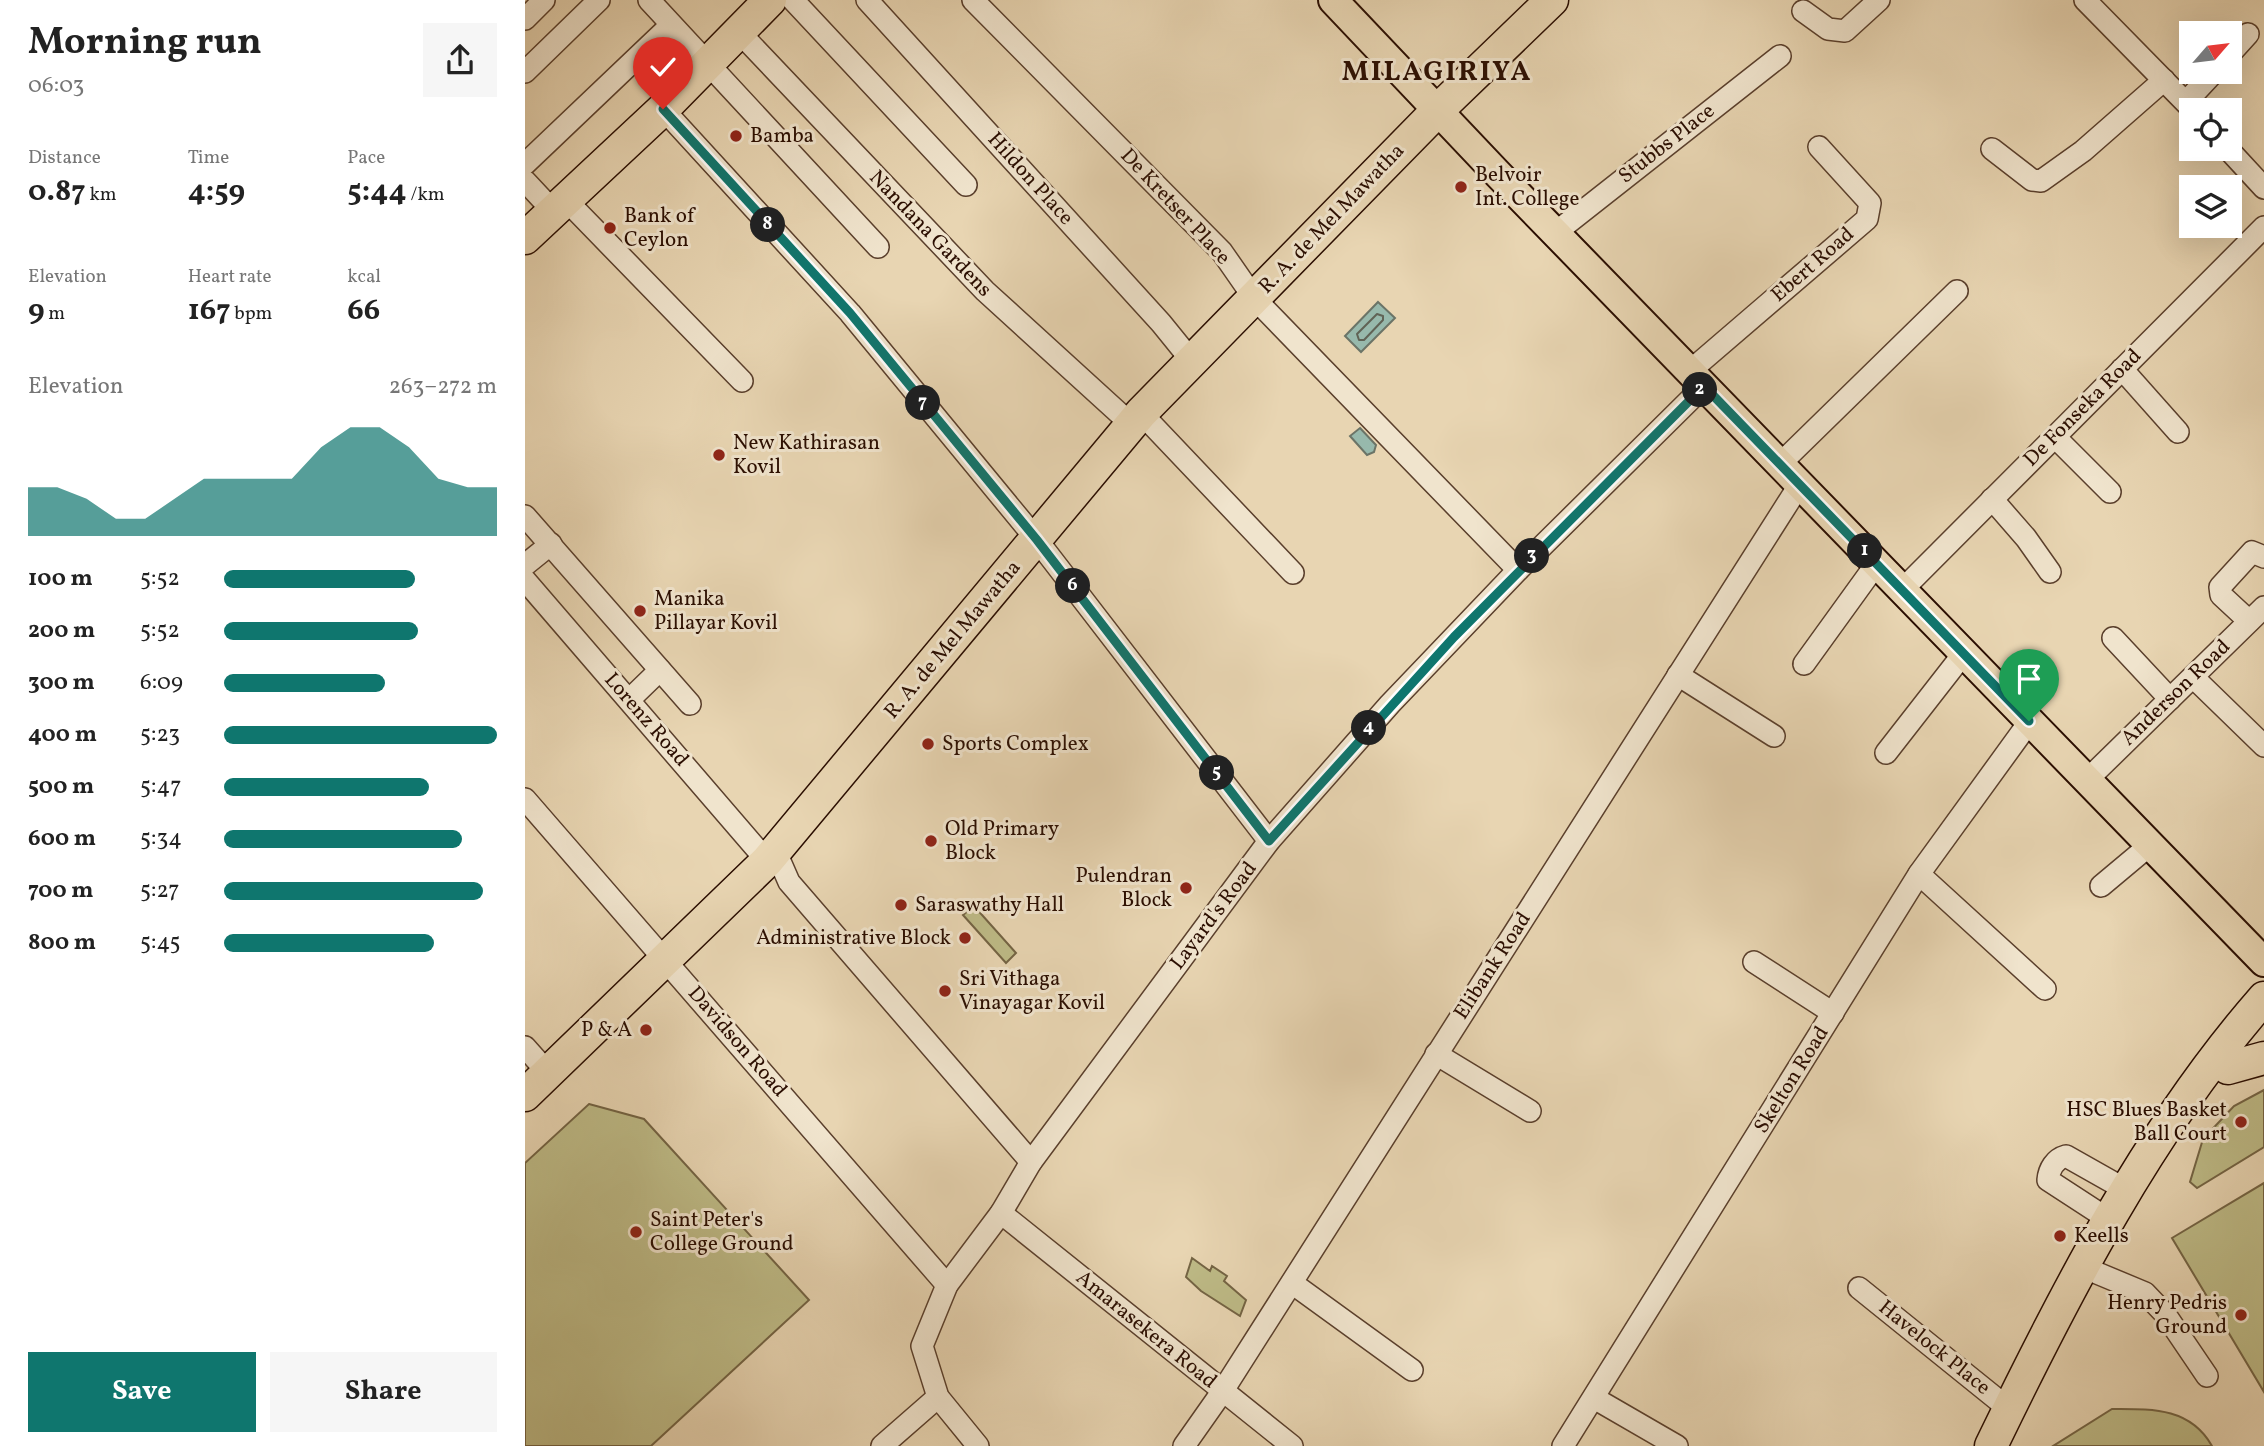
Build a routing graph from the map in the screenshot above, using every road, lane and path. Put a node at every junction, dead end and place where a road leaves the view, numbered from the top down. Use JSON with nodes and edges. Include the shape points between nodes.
{"nodes":[{"id":1,"x":544,"y":0,"type":"edge"},
{"id":2,"x":599,"y":0,"type":"edge"},
{"id":3,"x":649,"y":0,"type":"edge"},
{"id":4,"x":770,"y":0,"type":"edge"},
{"id":5,"x":793,"y":0,"type":"edge"},
{"id":6,"x":867,"y":0,"type":"edge"},
{"id":7,"x":973,"y":0,"type":"edge"},
{"id":8,"x":1333,"y":0,"type":"edge"},
{"id":9,"x":1552,"y":0,"type":"edge"},
{"id":10,"x":1879,"y":0,"type":"edge"},
{"id":11,"x":2085,"y":0,"type":"edge"},
{"id":12,"x":1803,"y":11,"type":"dead end"},
{"id":13,"x":525,"y":19,"type":"edge"},
{"id":14,"x":671,"y":25,"type":"junction"},
{"id":15,"x":739,"y":32,"type":"junction"},
{"id":16,"x":2248,"y":34,"type":"dead end"},
{"id":17,"x":2242,"y":41,"type":"edge"},
{"id":18,"x":1780,"y":55,"type":"dead end"},
{"id":19,"x":709,"y":62,"type":"junction"},
{"id":20,"x":525,"y":72,"type":"edge"},
{"id":21,"x":2164,"y":80,"type":"junction"},
{"id":22,"x":2182,"y":98,"type":"edge"},
{"id":23,"x":663,"y":109,"type":"junction"},
{"id":24,"x":1439,"y":109,"type":"junction"},
{"id":25,"x":1819,"y":147,"type":"dead end"},
{"id":26,"x":1992,"y":149,"type":"dead end"},
{"id":27,"x":2239,"y":161,"type":"edge"},
{"id":28,"x":525,"y":164,"type":"edge"},
{"id":29,"x":525,"y":181,"type":"edge"},
{"id":30,"x":966,"y":185,"type":"dead end"},
{"id":31,"x":2264,"y":188,"type":"edge"},
{"id":32,"x":560,"y":206,"type":"junction"},
{"id":33,"x":2264,"y":227,"type":"edge"},
{"id":34,"x":1555,"y":233,"type":"junction"},
{"id":35,"x":525,"y":238,"type":"edge"},
{"id":36,"x":879,"y":247,"type":"dead end"},
{"id":37,"x":1957,"y":291,"type":"dead end"},
{"id":38,"x":1254,"y":298,"type":"junction"},
{"id":39,"x":1191,"y":360,"type":"junction"},
{"id":40,"x":2122,"y":369,"type":"junction"},
{"id":41,"x":1697,"y":379,"type":"junction"},
{"id":42,"x":742,"y":381,"type":"dead end"},
{"id":43,"x":1136,"y":419,"type":"junction"},
{"id":44,"x":2178,"y":432,"type":"dead end"},
{"id":45,"x":2055,"y":437,"type":"junction"},
{"id":46,"x":1790,"y":474,"type":"junction"},
{"id":47,"x":2110,"y":492,"type":"dead end"},
{"id":48,"x":1992,"y":499,"type":"junction"},
{"id":49,"x":525,"y":516,"type":"edge"},
{"id":50,"x":1037,"y":540,"type":"junction"},
{"id":51,"x":551,"y":544,"type":"junction"},
{"id":52,"x":2264,"y":557,"type":"edge"},
{"id":53,"x":1877,"y":563,"type":"junction"},
{"id":54,"x":525,"y":565,"type":"edge"},
{"id":55,"x":1518,"y":570,"type":"junction"},
{"id":56,"x":2050,"y":572,"type":"dead end"},
{"id":57,"x":1293,"y":573,"type":"dead end"},
{"id":58,"x":525,"y":580,"type":"edge"},
{"id":59,"x":1902,"y":590,"type":"junction"},
{"id":60,"x":2257,"y":614,"type":"edge"},
{"id":61,"x":2113,"y":639,"type":"dead end"},
{"id":62,"x":1964,"y":653,"type":"junction"},
{"id":63,"x":1804,"y":664,"type":"dead end"},
{"id":64,"x":660,"y":670,"type":"junction"},
{"id":65,"x":1678,"y":675,"type":"junction"},
{"id":66,"x":2193,"y":677,"type":"junction"},
{"id":67,"x":2170,"y":699,"type":"junction"},
{"id":68,"x":629,"y":700,"type":"junction"},
{"id":69,"x":690,"y":704,"type":"dead end"},
{"id":70,"x":2029,"y":721,"type":"junction"},
{"id":71,"x":1774,"y":736,"type":"dead end"},
{"id":72,"x":2264,"y":746,"type":"edge"},
{"id":73,"x":1886,"y":752,"type":"dead end"},
{"id":74,"x":2087,"y":780,"type":"junction"},
{"id":75,"x":525,"y":799,"type":"edge"},
{"id":76,"x":1269,"y":841,"type":"junction"},
{"id":77,"x":2150,"y":845,"type":"junction"},
{"id":78,"x":772,"y":866,"type":"junction"},
{"id":79,"x":1919,"y":874,"type":"junction"},
{"id":80,"x":2101,"y":886,"type":"dead end"},
{"id":81,"x":667,"y":961,"type":"junction"},
{"id":82,"x":1753,"y":962,"type":"dead end"},
{"id":83,"x":2264,"y":962,"type":"edge"},
{"id":84,"x":2045,"y":989,"type":"dead end"},
{"id":85,"x":2264,"y":998,"type":"edge"},
{"id":86,"x":1833,"y":1013,"type":"junction"},
{"id":87,"x":2264,"y":1027,"type":"edge"},
{"id":88,"x":525,"y":1047,"type":"edge"},
{"id":89,"x":1436,"y":1054,"type":"junction"},
{"id":90,"x":2264,"y":1058,"type":"edge"},
{"id":91,"x":2228,"y":1068,"type":"junction"},
{"id":92,"x":549,"y":1074,"type":"junction"},
{"id":93,"x":525,"y":1095,"type":"edge"},
{"id":94,"x":1529,"y":1111,"type":"dead end"},
{"id":95,"x":1031,"y":1162,"type":"junction"},
{"id":96,"x":2128,"y":1191,"type":"junction"},
{"id":97,"x":1001,"y":1213,"type":"junction"},
{"id":98,"x":2111,"y":1221,"type":"junction"},
{"id":99,"x":2098,"y":1273,"type":"junction"},
{"id":100,"x":1292,"y":1283,"type":"junction"},
{"id":101,"x":947,"y":1285,"type":"junction"},
{"id":102,"x":1859,"y":1288,"type":"dead end"},
{"id":103,"x":1412,"y":1370,"type":"dead end"},
{"id":104,"x":2207,"y":1376,"type":"dead end"},
{"id":105,"x":1222,"y":1392,"type":"junction"},
{"id":106,"x":938,"y":1397,"type":"junction"},
{"id":107,"x":1594,"y":1398,"type":"junction"},
{"id":108,"x":2009,"y":1409,"type":"junction"},
{"id":109,"x":882,"y":1446,"type":"edge"},
{"id":110,"x":978,"y":1446,"type":"edge"},
{"id":111,"x":1184,"y":1446,"type":"edge"},
{"id":112,"x":1292,"y":1446,"type":"edge"},
{"id":113,"x":1563,"y":1446,"type":"edge"},
{"id":114,"x":1677,"y":1446,"type":"edge"},
{"id":115,"x":1991,"y":1446,"type":"edge"},
{"id":116,"x":2012,"y":1446,"type":"edge"}],
"edges":[{"from":1,"to":13,"type":"street"},
{"from":2,"to":20,"type":"street"},
{"from":3,"to":14,"type":"street"},
{"from":4,"to":15,"type":"highway"},
{"from":5,"to":30,"type":"street"},
{"from":6,"to":39,"type":"street","name":"Hildon Place"},
{"from":7,"to":38,"type":"street","name":"De Kretser Place","via":[[1221,252]]},
{"from":8,"to":24,"type":"main road"},
{"from":9,"to":24,"type":"highway","name":"R. A. de Mel Mawatha"},
{"from":10,"to":12,"type":"street","via":[[1845,31],[1828,29]]},
{"from":11,"to":21,"type":"street"},
{"from":14,"to":19,"type":"street"},
{"from":14,"to":28,"type":"street"},
{"from":15,"to":19,"type":"highway"},
{"from":15,"to":43,"type":"street","name":"Nandana Gardens","via":[[975,282]]},
{"from":16,"to":17,"type":"street"},
{"from":18,"to":34,"type":"street","name":"Stubbs Place"},
{"from":19,"to":23,"type":"highway"},
{"from":19,"to":36,"type":"street"},
{"from":21,"to":22,"type":"street"},
{"from":21,"to":26,"type":"street","via":[[2041,181],[2032,180]]},
{"from":23,"to":32,"type":"highway"},
{"from":23,"to":50,"type":"street","via":[[850,313]]},
{"from":24,"to":34,"type":"main road"},
{"from":24,"to":38,"type":"highway","name":"R. A. de Mel Mawatha"},
{"from":25,"to":41,"type":"street","name":"Ebert Road","via":[[1870,204],[1867,219]]},
{"from":27,"to":31,"type":"street"},
{"from":29,"to":32,"type":"street"},
{"from":32,"to":35,"type":"highway"},
{"from":32,"to":42,"type":"street"},
{"from":33,"to":40,"type":"street","name":"De Fonseka Road"},
{"from":34,"to":41,"type":"main road"},
{"from":37,"to":46,"type":"street","name":"Elibank Road"},
{"from":38,"to":39,"type":"highway","name":"R. A. de Mel Mawatha"},
{"from":38,"to":55,"type":"street","name":"De Kretser Place"},
{"from":39,"to":43,"type":"highway","name":"R. A. de Mel Mawatha"},
{"from":40,"to":44,"type":"street"},
{"from":40,"to":45,"type":"street","name":"De Fonseka Road"},
{"from":41,"to":46,"type":"main road"},
{"from":41,"to":55,"type":"street","name":"Layard's Road"},
{"from":43,"to":50,"type":"highway","name":"R. A. de Mel Mawatha"},
{"from":43,"to":57,"type":"street","name":"Nandana Gardens"},
{"from":45,"to":47,"type":"street"},
{"from":45,"to":48,"type":"street","name":"De Fonseka Road"},
{"from":46,"to":53,"type":"main road"},
{"from":46,"to":65,"type":"street","name":"Elibank Road"},
{"from":48,"to":56,"type":"street"},
{"from":48,"to":59,"type":"street","name":"De Fonseka Road"},
{"from":49,"to":51,"type":"street"},
{"from":50,"to":76,"type":"street"},
{"from":50,"to":78,"type":"highway","name":"R. A. de Mel Mawatha"},
{"from":51,"to":54,"type":"street"},
{"from":51,"to":64,"type":"street"},
{"from":52,"to":60,"type":"street","via":[[2252,552],[2220,587],[2221,595]]},
{"from":53,"to":59,"type":"main road"},
{"from":53,"to":63,"type":"street"},
{"from":55,"to":76,"type":"street","name":"Layard's Road","via":[[1390,704]]},
{"from":58,"to":68,"type":"street","name":"Lorenz Road"},
{"from":59,"to":62,"type":"main road"},
{"from":60,"to":66,"type":"street","name":"Anderson Road"},
{"from":61,"to":67,"type":"street"},
{"from":62,"to":70,"type":"main road"},
{"from":62,"to":73,"type":"street"},
{"from":64,"to":68,"type":"street"},
{"from":64,"to":69,"type":"street"},
{"from":65,"to":71,"type":"street"},
{"from":65,"to":89,"type":"street","name":"Elibank Road"},
{"from":66,"to":67,"type":"street","name":"Anderson Road"},
{"from":66,"to":72,"type":"street"},
{"from":67,"to":74,"type":"street","name":"Anderson Road"},
{"from":68,"to":78,"type":"street","name":"Lorenz Road"},
{"from":70,"to":74,"type":"main road"},
{"from":70,"to":79,"type":"street","name":"Skelton Road"},
{"from":74,"to":77,"type":"main road"},
{"from":75,"to":81,"type":"street","name":"Davidson Road"},
{"from":76,"to":95,"type":"street","name":"Layard's Road"},
{"from":77,"to":80,"type":"street"},
{"from":77,"to":83,"type":"main road"},
{"from":78,"to":81,"type":"highway","name":"R. A. de Mel Mawatha"},
{"from":78,"to":95,"type":"street","name":"Lorenz Road"},
{"from":79,"to":84,"type":"street"},
{"from":79,"to":86,"type":"street","name":"Skelton Road"},
{"from":81,"to":92,"type":"highway","name":"R. A. de Mel Mawatha"},
{"from":81,"to":101,"type":"street","name":"Davidson Road"},
{"from":82,"to":86,"type":"street"},
{"from":85,"to":96,"type":"highway","via":[[2189,1092]]},
{"from":86,"to":107,"type":"street","name":"Skelton Road"},
{"from":87,"to":91,"type":"highway"},
{"from":88,"to":92,"type":"street"},
{"from":89,"to":94,"type":"street"},
{"from":89,"to":100,"type":"street","name":"Elibank Road"},
{"from":90,"to":91,"type":"highway"},
{"from":91,"to":99,"type":"highway"},
{"from":92,"to":93,"type":"highway","name":"R. A. de Mel Mawatha"},
{"from":95,"to":97,"type":"street","name":"Layard's Road"},
{"from":96,"to":98,"type":"highway"},
{"from":96,"to":98,"type":"street","via":[[2066,1156],[2048,1172],[2048,1180]]},
{"from":97,"to":101,"type":"street","name":"Layard's Road"},
{"from":97,"to":105,"type":"street","name":"Amarasekera Road"},
{"from":98,"to":108,"type":"highway"},
{"from":99,"to":104,"type":"street","via":[[2145,1293]]},
{"from":99,"to":116,"type":"highway"},
{"from":100,"to":103,"type":"street"},
{"from":100,"to":105,"type":"street","name":"Elibank Road"},
{"from":101,"to":106,"type":"street","name":"Layard's Road","via":[[922,1346]]},
{"from":102,"to":108,"type":"street","name":"Havelock Place"},
{"from":105,"to":111,"type":"street","name":"Elibank Road"},
{"from":105,"to":112,"type":"street","name":"Amarasekera Road"},
{"from":106,"to":109,"type":"street"},
{"from":106,"to":110,"type":"street","name":"Layard's Road"},
{"from":107,"to":113,"type":"street","name":"Skelton Road"},
{"from":107,"to":114,"type":"street"},
{"from":108,"to":115,"type":"highway"}]}
